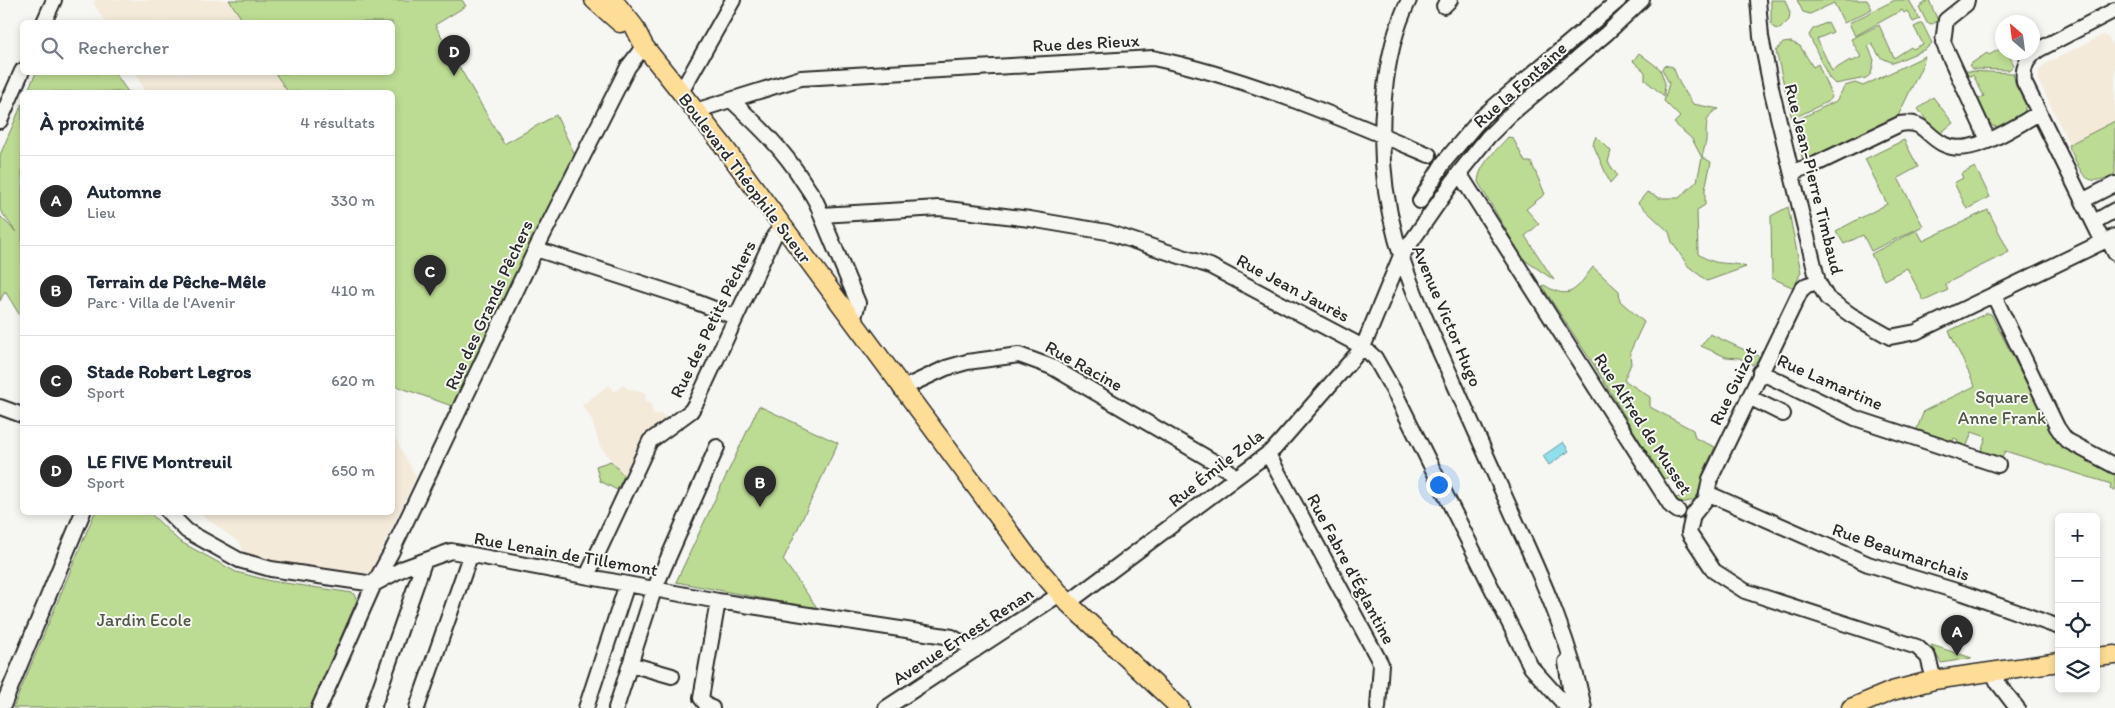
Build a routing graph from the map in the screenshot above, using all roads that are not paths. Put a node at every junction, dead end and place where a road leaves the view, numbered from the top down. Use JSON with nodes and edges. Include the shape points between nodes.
{"nodes":[{"id":1,"x":54,"y":0,"type":"edge"},
{"id":2,"x":594,"y":0,"type":"edge"},
{"id":3,"x":614,"y":0,"type":"edge"},
{"id":4,"x":732,"y":0,"type":"edge"},
{"id":5,"x":1409,"y":0,"type":"edge"},
{"id":6,"x":1619,"y":0,"type":"edge"},
{"id":7,"x":1642,"y":0,"type":"edge"},
{"id":8,"x":1758,"y":0,"type":"edge"},
{"id":9,"x":1967,"y":0,"type":"edge"},
{"id":10,"x":2115,"y":10,"type":"edge"},
{"id":11,"x":45,"y":20,"type":"edge"},
{"id":12,"x":642,"y":43,"type":"junction"},
{"id":13,"x":20,"y":75,"type":"edge"},
{"id":14,"x":681,"y":92,"type":"junction"},
{"id":15,"x":731,"y":100,"type":"junction"},
{"id":16,"x":695,"y":111,"type":"junction"},
{"id":17,"x":2039,"y":113,"type":"junction"},
{"id":18,"x":0,"y":121,"type":"edge"},
{"id":19,"x":1380,"y":135,"type":"junction"},
{"id":20,"x":1988,"y":140,"type":"junction"},
{"id":21,"x":1429,"y":155,"type":"dead end"},
{"id":22,"x":1792,"y":172,"type":"junction"},
{"id":23,"x":1459,"y":173,"type":"junction"},
{"id":24,"x":2115,"y":184,"type":"edge"},
{"id":25,"x":2084,"y":200,"type":"junction"},
{"id":26,"x":1420,"y":201,"type":"dead end"},
{"id":27,"x":2115,"y":210,"type":"edge"},
{"id":28,"x":821,"y":214,"type":"junction"},
{"id":29,"x":2094,"y":222,"type":"junction"},
{"id":30,"x":782,"y":227,"type":"junction"},
{"id":31,"x":2109,"y":239,"type":"edge"},
{"id":32,"x":536,"y":249,"type":"junction"},
{"id":33,"x":2115,"y":253,"type":"edge"},
{"id":34,"x":1400,"y":258,"type":"junction"},
{"id":35,"x":1818,"y":282,"type":"junction"},
{"id":36,"x":1994,"y":296,"type":"junction"},
{"id":37,"x":735,"y":316,"type":"junction"},
{"id":38,"x":850,"y":318,"type":"junction"},
{"id":39,"x":1363,"y":347,"type":"junction"},
{"id":40,"x":1760,"y":372,"type":"junction"},
{"id":41,"x":901,"y":389,"type":"junction"},
{"id":42,"x":1749,"y":397,"type":"junction"},
{"id":43,"x":0,"y":407,"type":"edge"},
{"id":44,"x":20,"y":413,"type":"edge"},
{"id":45,"x":1783,"y":414,"type":"dead end"},
{"id":46,"x":717,"y":447,"type":"dead end"},
{"id":47,"x":1268,"y":454,"type":"junction"},
{"id":48,"x":1998,"y":465,"type":"dead end"},
{"id":49,"x":2115,"y":466,"type":"edge"},
{"id":50,"x":1235,"y":478,"type":"junction"},
{"id":51,"x":1707,"y":493,"type":"junction"},
{"id":52,"x":82,"y":515,"type":"edge"},
{"id":53,"x":171,"y":515,"type":"edge"},
{"id":54,"x":1692,"y":519,"type":"junction"},
{"id":55,"x":470,"y":556,"type":"junction"},
{"id":56,"x":424,"y":562,"type":"junction"},
{"id":57,"x":587,"y":576,"type":"junction"},
{"id":58,"x":374,"y":584,"type":"junction"},
{"id":59,"x":627,"y":584,"type":"junction"},
{"id":60,"x":654,"y":590,"type":"junction"},
{"id":61,"x":1064,"y":599,"type":"junction"},
{"id":62,"x":718,"y":601,"type":"junction"},
{"id":63,"x":2055,"y":626,"type":"edge"},
{"id":64,"x":975,"y":650,"type":"junction"},
{"id":65,"x":2115,"y":655,"type":"edge"},
{"id":66,"x":2100,"y":657,"type":"edge"},
{"id":67,"x":2055,"y":663,"type":"edge"},
{"id":68,"x":630,"y":664,"type":"junction"},
{"id":69,"x":1992,"y":671,"type":"junction"},
{"id":70,"x":672,"y":676,"type":"dead end"},
{"id":71,"x":1934,"y":680,"type":"junction"},
{"id":72,"x":1550,"y":687,"type":"junction"},
{"id":73,"x":1575,"y":689,"type":"junction"},
{"id":74,"x":2,"y":708,"type":"edge"},
{"id":75,"x":319,"y":708,"type":"edge"},
{"id":76,"x":373,"y":708,"type":"edge"},
{"id":77,"x":417,"y":708,"type":"edge"},
{"id":78,"x":586,"y":708,"type":"edge"},
{"id":79,"x":616,"y":708,"type":"edge"},
{"id":80,"x":712,"y":708,"type":"edge"},
{"id":81,"x":888,"y":708,"type":"edge"},
{"id":82,"x":1180,"y":708,"type":"edge"},
{"id":83,"x":1378,"y":708,"type":"edge"},
{"id":84,"x":1568,"y":708,"type":"edge"},
{"id":85,"x":1573,"y":708,"type":"edge"},
{"id":86,"x":1584,"y":708,"type":"edge"},
{"id":87,"x":1851,"y":708,"type":"edge"},
{"id":88,"x":2017,"y":708,"type":"edge"}],
"edges":[{"from":1,"to":11,"type":"street"},
{"from":2,"to":12,"type":"main road","name":"Boulevard Théophile Sueur"},
{"from":3,"to":12,"type":"main road","name":"Boulevard Théophile Sueur","via":[[634,26]]},
{"from":4,"to":14,"type":"street"},
{"from":5,"to":19,"type":"street","name":"Avenue Victor Hugo","via":[[1392,46]]},
{"from":6,"to":26,"type":"street","via":[[1483,116],[1444,162]]},
{"from":7,"to":23,"type":"street","name":"Rue la Fontaine","via":[[1511,114]]},
{"from":8,"to":22,"type":"street","name":"Rue Jean-Pierre Timbaud","via":[[1765,55]]},
{"from":9,"to":20,"type":"street","via":[[1946,20],[1943,42]]},
{"from":10,"to":17,"type":"street","via":[[2038,50],[2028,59],[2022,72],[2024,82]]},
{"from":12,"to":14,"type":"main road","name":"Boulevard Théophile Sueur"},
{"from":12,"to":32,"type":"street","name":"Rue des Grands Pêchers"},
{"from":13,"to":18,"type":"street"},
{"from":14,"to":16,"type":"main road","name":"Boulevard Théophile Sueur"},
{"from":15,"to":16,"type":"street","name":"Rue des Rieux"},
{"from":15,"to":19,"type":"street","name":"Rue des Rieux","via":[[801,78],[1152,58],[1242,81]]},
{"from":15,"to":28,"type":"street","via":[[788,157],[819,205]]},
{"from":16,"to":30,"type":"main road","name":"Boulevard Théophile Sueur"},
{"from":17,"to":20,"type":"street"},
{"from":17,"to":25,"type":"street"},
{"from":19,"to":21,"type":"street","name":"Rue des Rieux"},
{"from":19,"to":34,"type":"street","name":"Avenue Victor Hugo","via":[[1382,179]]},
{"from":20,"to":22,"type":"street","via":[[1971,148],[1953,148],[1912,122],[1900,124]]},
{"from":22,"to":35,"type":"street","name":"Rue Jean-Pierre Timbaud"},
{"from":23,"to":34,"type":"street","name":"Rue la Fontaine"},
{"from":23,"to":54,"type":"street","name":"Rue Alfred de Musset","via":[[1671,506],[1678,511],[1677,521],[1686,525]]},
{"from":24,"to":25,"type":"street"},
{"from":25,"to":29,"type":"street"},
{"from":27,"to":29,"type":"street"},
{"from":28,"to":38,"type":"street","via":[[858,303],[855,314]]},
{"from":28,"to":39,"type":"street","name":"Rue Jean Jaurès","via":[[939,208],[1107,232],[1210,266]]},
{"from":29,"to":31,"type":"street"},
{"from":30,"to":37,"type":"street","name":"Rue des Petits Pêchers","via":[[775,234]]},
{"from":30,"to":38,"type":"main road","name":"Boulevard Théophile Sueur"},
{"from":31,"to":33,"type":"street"},
{"from":31,"to":36,"type":"street","name":"Rue Jean-Pierre Timbaud"},
{"from":32,"to":37,"type":"street"},
{"from":32,"to":58,"type":"street","name":"Rue des Grands Pêchers"},
{"from":34,"to":39,"type":"street","name":"Rue Émile Zola"},
{"from":34,"to":73,"type":"street","name":"Avenue Victor Hugo","via":[[1533,558],[1562,632]]},
{"from":35,"to":36,"type":"street","name":"Rue Jean-Pierre Timbaud","via":[[1827,298],[1890,337],[1916,332]]},
{"from":35,"to":40,"type":"street","name":"Rue Guizot","via":[[1801,290]]},
{"from":36,"to":49,"type":"street","via":[[2066,440]]},
{"from":37,"to":57,"type":"street","name":"Rue des Petits Pêchers","via":[[691,411],[650,442]]},
{"from":38,"to":41,"type":"main road","name":"Boulevard Théophile Sueur"},
{"from":39,"to":47,"type":"street","name":"Rue Émile Zola"},
{"from":39,"to":72,"type":"street","name":"Rue Jean Jaurès","via":[[1375,358],[1396,395],[1531,667]]},
{"from":40,"to":42,"type":"street","name":"Rue Guizot"},
{"from":40,"to":48,"type":"street","name":"Rue Lamartine","via":[[1855,418]]},
{"from":41,"to":50,"type":"street","name":"Rue Racine","via":[[967,362],[1019,355],[1031,358],[1052,367],[1228,470]]},
{"from":41,"to":61,"type":"main road","name":"Boulevard Théophile Sueur","via":[[1025,553]]},
{"from":42,"to":45,"type":"street"},
{"from":42,"to":51,"type":"street","name":"Rue Guizot","via":[[1710,479]]},
{"from":43,"to":44,"type":"street"},
{"from":46,"to":60,"type":"street"},
{"from":47,"to":50,"type":"street","name":"Rue Émile Zola"},
{"from":47,"to":83,"type":"street","name":"Rue Fabre d'Églantine","via":[[1381,664]]},
{"from":50,"to":61,"type":"street","name":"Rue Émile Zola"},
{"from":51,"to":54,"type":"street","name":"Rue Guizot"},
{"from":51,"to":63,"type":"street","name":"Rue Beaumarchais","via":[[1868,564]]},
{"from":52,"to":74,"type":"street"},
{"from":53,"to":58,"type":"street","via":[[188,531],[239,560],[271,569]]},
{"from":54,"to":71,"type":"street","via":[[1690,533],[1714,571],[1745,591],[1917,647],[1928,657]]},
{"from":55,"to":56,"type":"street","name":"Rue Lenain de Tillemont","via":[[451,551]]},
{"from":55,"to":57,"type":"street","name":"Rue Lenain de Tillemont"},
{"from":55,"to":77,"type":"street"},
{"from":56,"to":58,"type":"street","name":"Rue Lenain de Tillemont","via":[[404,568]]},
{"from":56,"to":76,"type":"street"},
{"from":57,"to":59,"type":"street","name":"Rue Lenain de Tillemont"},
{"from":58,"to":75,"type":"street","name":"Rue des Grands Pêchers"},
{"from":59,"to":60,"type":"street","name":"Rue Lenain de Tillemont"},
{"from":59,"to":78,"type":"street"},
{"from":60,"to":62,"type":"street","name":"Rue Lenain de Tillemont"},
{"from":60,"to":68,"type":"street"},
{"from":61,"to":64,"type":"street","name":"Avenue Ernest Renan"},
{"from":61,"to":82,"type":"main road","name":"Boulevard Théophile Sueur"},
{"from":62,"to":64,"type":"street","name":"Rue Lenain de Tillemont","via":[[952,638]]},
{"from":62,"to":80,"type":"street","via":[[701,698]]},
{"from":64,"to":81,"type":"street","name":"Avenue Ernest Renan"},
{"from":65,"to":66,"type":"main road"},
{"from":67,"to":69,"type":"main road"},
{"from":68,"to":70,"type":"street"},
{"from":68,"to":79,"type":"street"},
{"from":69,"to":71,"type":"main road"},
{"from":69,"to":88,"type":"street"},
{"from":71,"to":87,"type":"main road","via":[[1892,691]]},
{"from":72,"to":73,"type":"street"},
{"from":72,"to":84,"type":"street","name":"Rue Jean Jaurès"},
{"from":73,"to":85,"type":"street","name":"Avenue Victor Hugo"},
{"from":73,"to":86,"type":"street","name":"Avenue Victor Hugo"}]}
